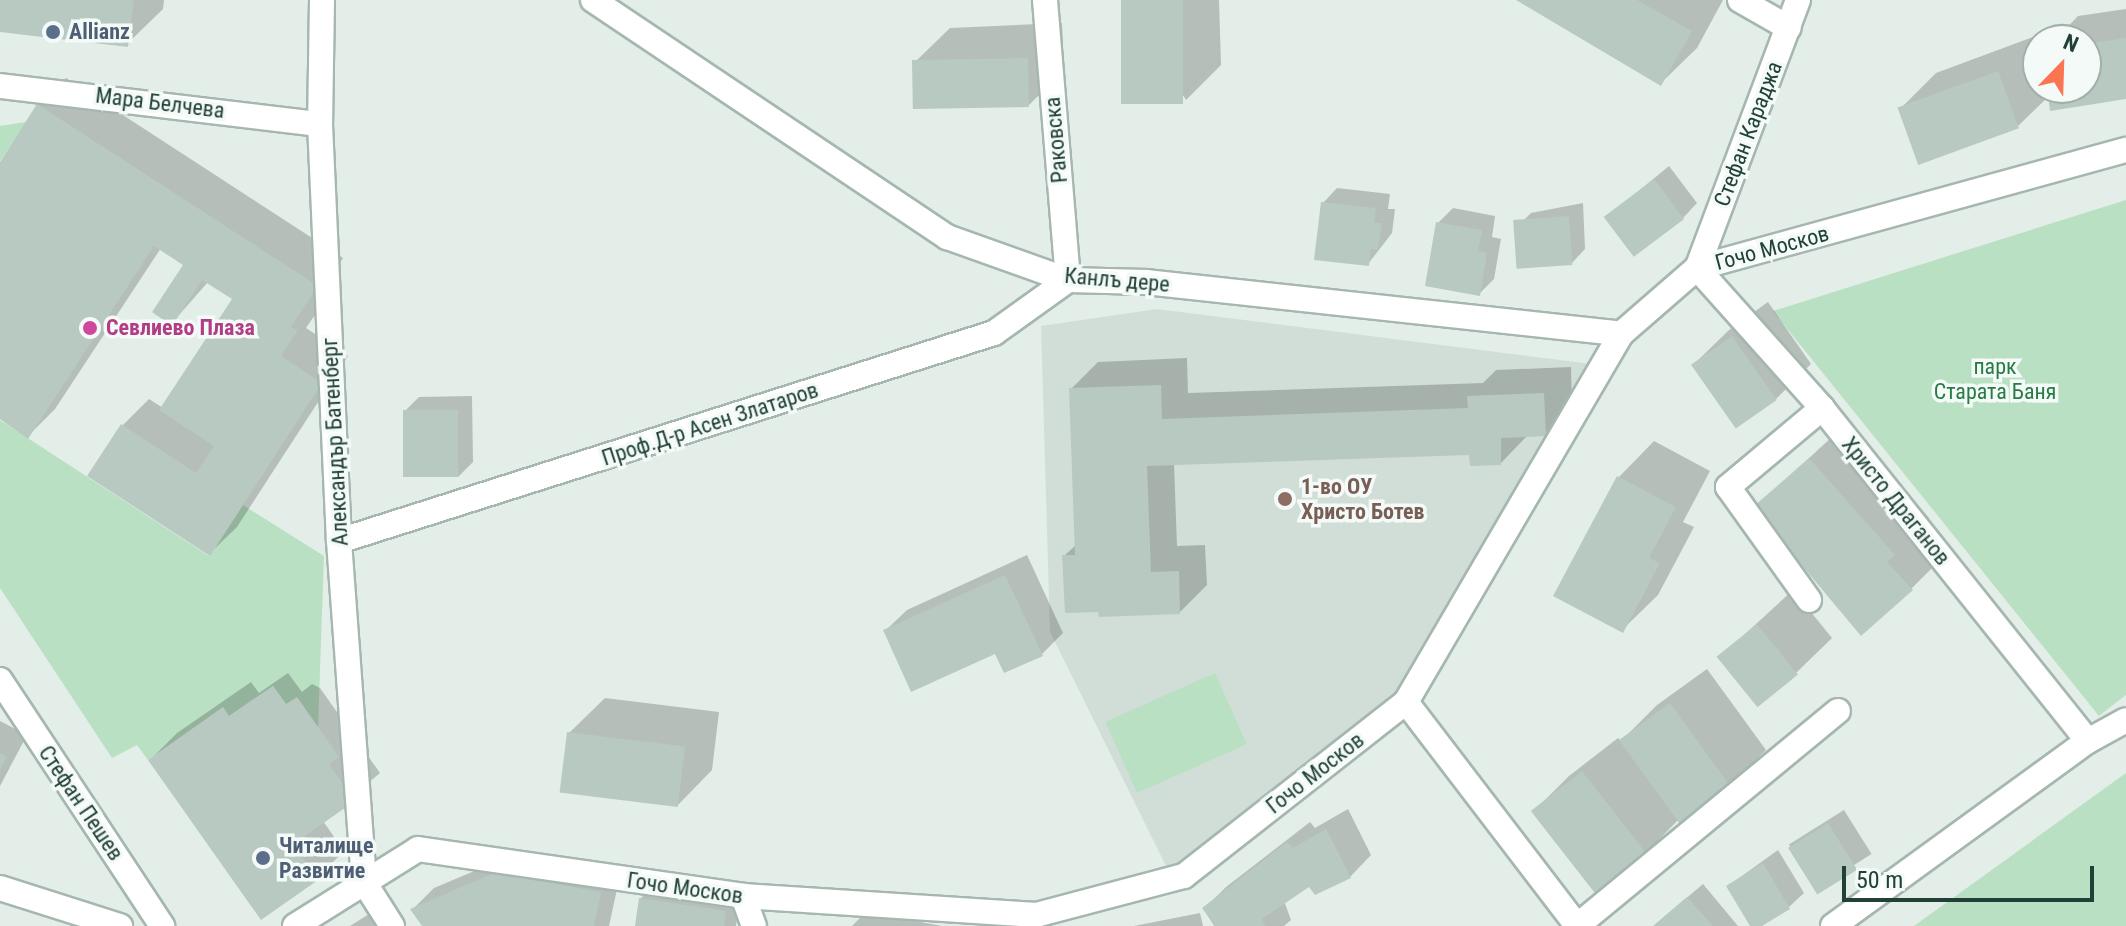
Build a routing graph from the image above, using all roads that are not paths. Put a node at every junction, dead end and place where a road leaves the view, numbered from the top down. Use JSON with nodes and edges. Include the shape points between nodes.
{"nodes":[{"id":1,"x":322,"y":0,"type":"edge"},
{"id":2,"x":593,"y":0,"type":"edge"},
{"id":3,"x":1045,"y":0,"type":"edge"},
{"id":4,"x":1740,"y":0,"type":"edge"},
{"id":5,"x":1798,"y":0,"type":"edge"},
{"id":6,"x":1789,"y":28,"type":"junction"},
{"id":7,"x":6,"y":86,"type":"edge"},
{"id":8,"x":320,"y":124,"type":"junction"},
{"id":9,"x":2126,"y":150,"type":"edge"},
{"id":10,"x":1697,"y":268,"type":"junction"},
{"id":11,"x":1068,"y":280,"type":"junction"},
{"id":12,"x":1621,"y":334,"type":"junction"},
{"id":13,"x":1822,"y":408,"type":"junction"},
{"id":14,"x":339,"y":541,"type":"junction"},
{"id":15,"x":1809,"y":600,"type":"dead end"},
{"id":16,"x":0,"y":680,"type":"edge"},
{"id":17,"x":1406,"y":702,"type":"junction"},
{"id":18,"x":1838,"y":711,"type":"dead end"},
{"id":19,"x":2126,"y":720,"type":"edge"},
{"id":20,"x":2088,"y":741,"type":"junction"},
{"id":21,"x":364,"y":882,"type":"junction"},
{"id":22,"x":0,"y":888,"type":"edge"},
{"id":23,"x":743,"y":896,"type":"junction"},
{"id":24,"x":120,"y":926,"type":"edge"},
{"id":25,"x":162,"y":926,"type":"edge"},
{"id":26,"x":295,"y":926,"type":"edge"},
{"id":27,"x":392,"y":926,"type":"edge"},
{"id":28,"x":754,"y":926,"type":"edge"},
{"id":29,"x":1577,"y":926,"type":"edge"},
{"id":30,"x":1833,"y":926,"type":"edge"}],
"edges":[{"from":1,"to":8,"type":"street","name":"Александър Батенберг"},
{"from":2,"to":11,"type":"street","name":"Канлъ дере","via":[[947,237]]},
{"from":3,"to":11,"type":"street","name":"Раковска"},
{"from":4,"to":6,"type":"street"},
{"from":5,"to":6,"type":"street","name":"Стефан Караджа"},
{"from":6,"to":10,"type":"street","name":"Стефан Караджа"},
{"from":7,"to":8,"type":"street","name":"Мара Белчева"},
{"from":8,"to":14,"type":"street","name":"Александър Батенберг"},
{"from":9,"to":10,"type":"street","name":"Гочо Москов"},
{"from":10,"to":12,"type":"street","name":"Гочо Москов"},
{"from":10,"to":13,"type":"street","name":"Христо Драганов"},
{"from":11,"to":12,"type":"street","name":"Канлъ дере","via":[[1146,282]]},
{"from":11,"to":14,"type":"street","name":"Проф.Д-р Асен Златаров","via":[[994,333]]},
{"from":12,"to":17,"type":"street","name":"Гочо Москов"},
{"from":13,"to":15,"type":"street","via":[[1728,487]]},
{"from":13,"to":20,"type":"street","name":"Христо Драганов"},
{"from":14,"to":21,"type":"street","name":"Александър Батенберг"},
{"from":16,"to":25,"type":"street","name":"Стефан Пешев"},
{"from":17,"to":23,"type":"street","name":"Гочо Москов","via":[[1184,876],[1036,915]]},
{"from":17,"to":29,"type":"street"},
{"from":18,"to":29,"type":"street"},
{"from":19,"to":20,"type":"street"},
{"from":20,"to":30,"type":"street"},
{"from":21,"to":23,"type":"street","name":"Гочо Москов","via":[[418,849]]},
{"from":21,"to":26,"type":"street","name":"Гочо Москов"},
{"from":21,"to":27,"type":"street"},
{"from":22,"to":24,"type":"street"},
{"from":23,"to":28,"type":"street"}]}
